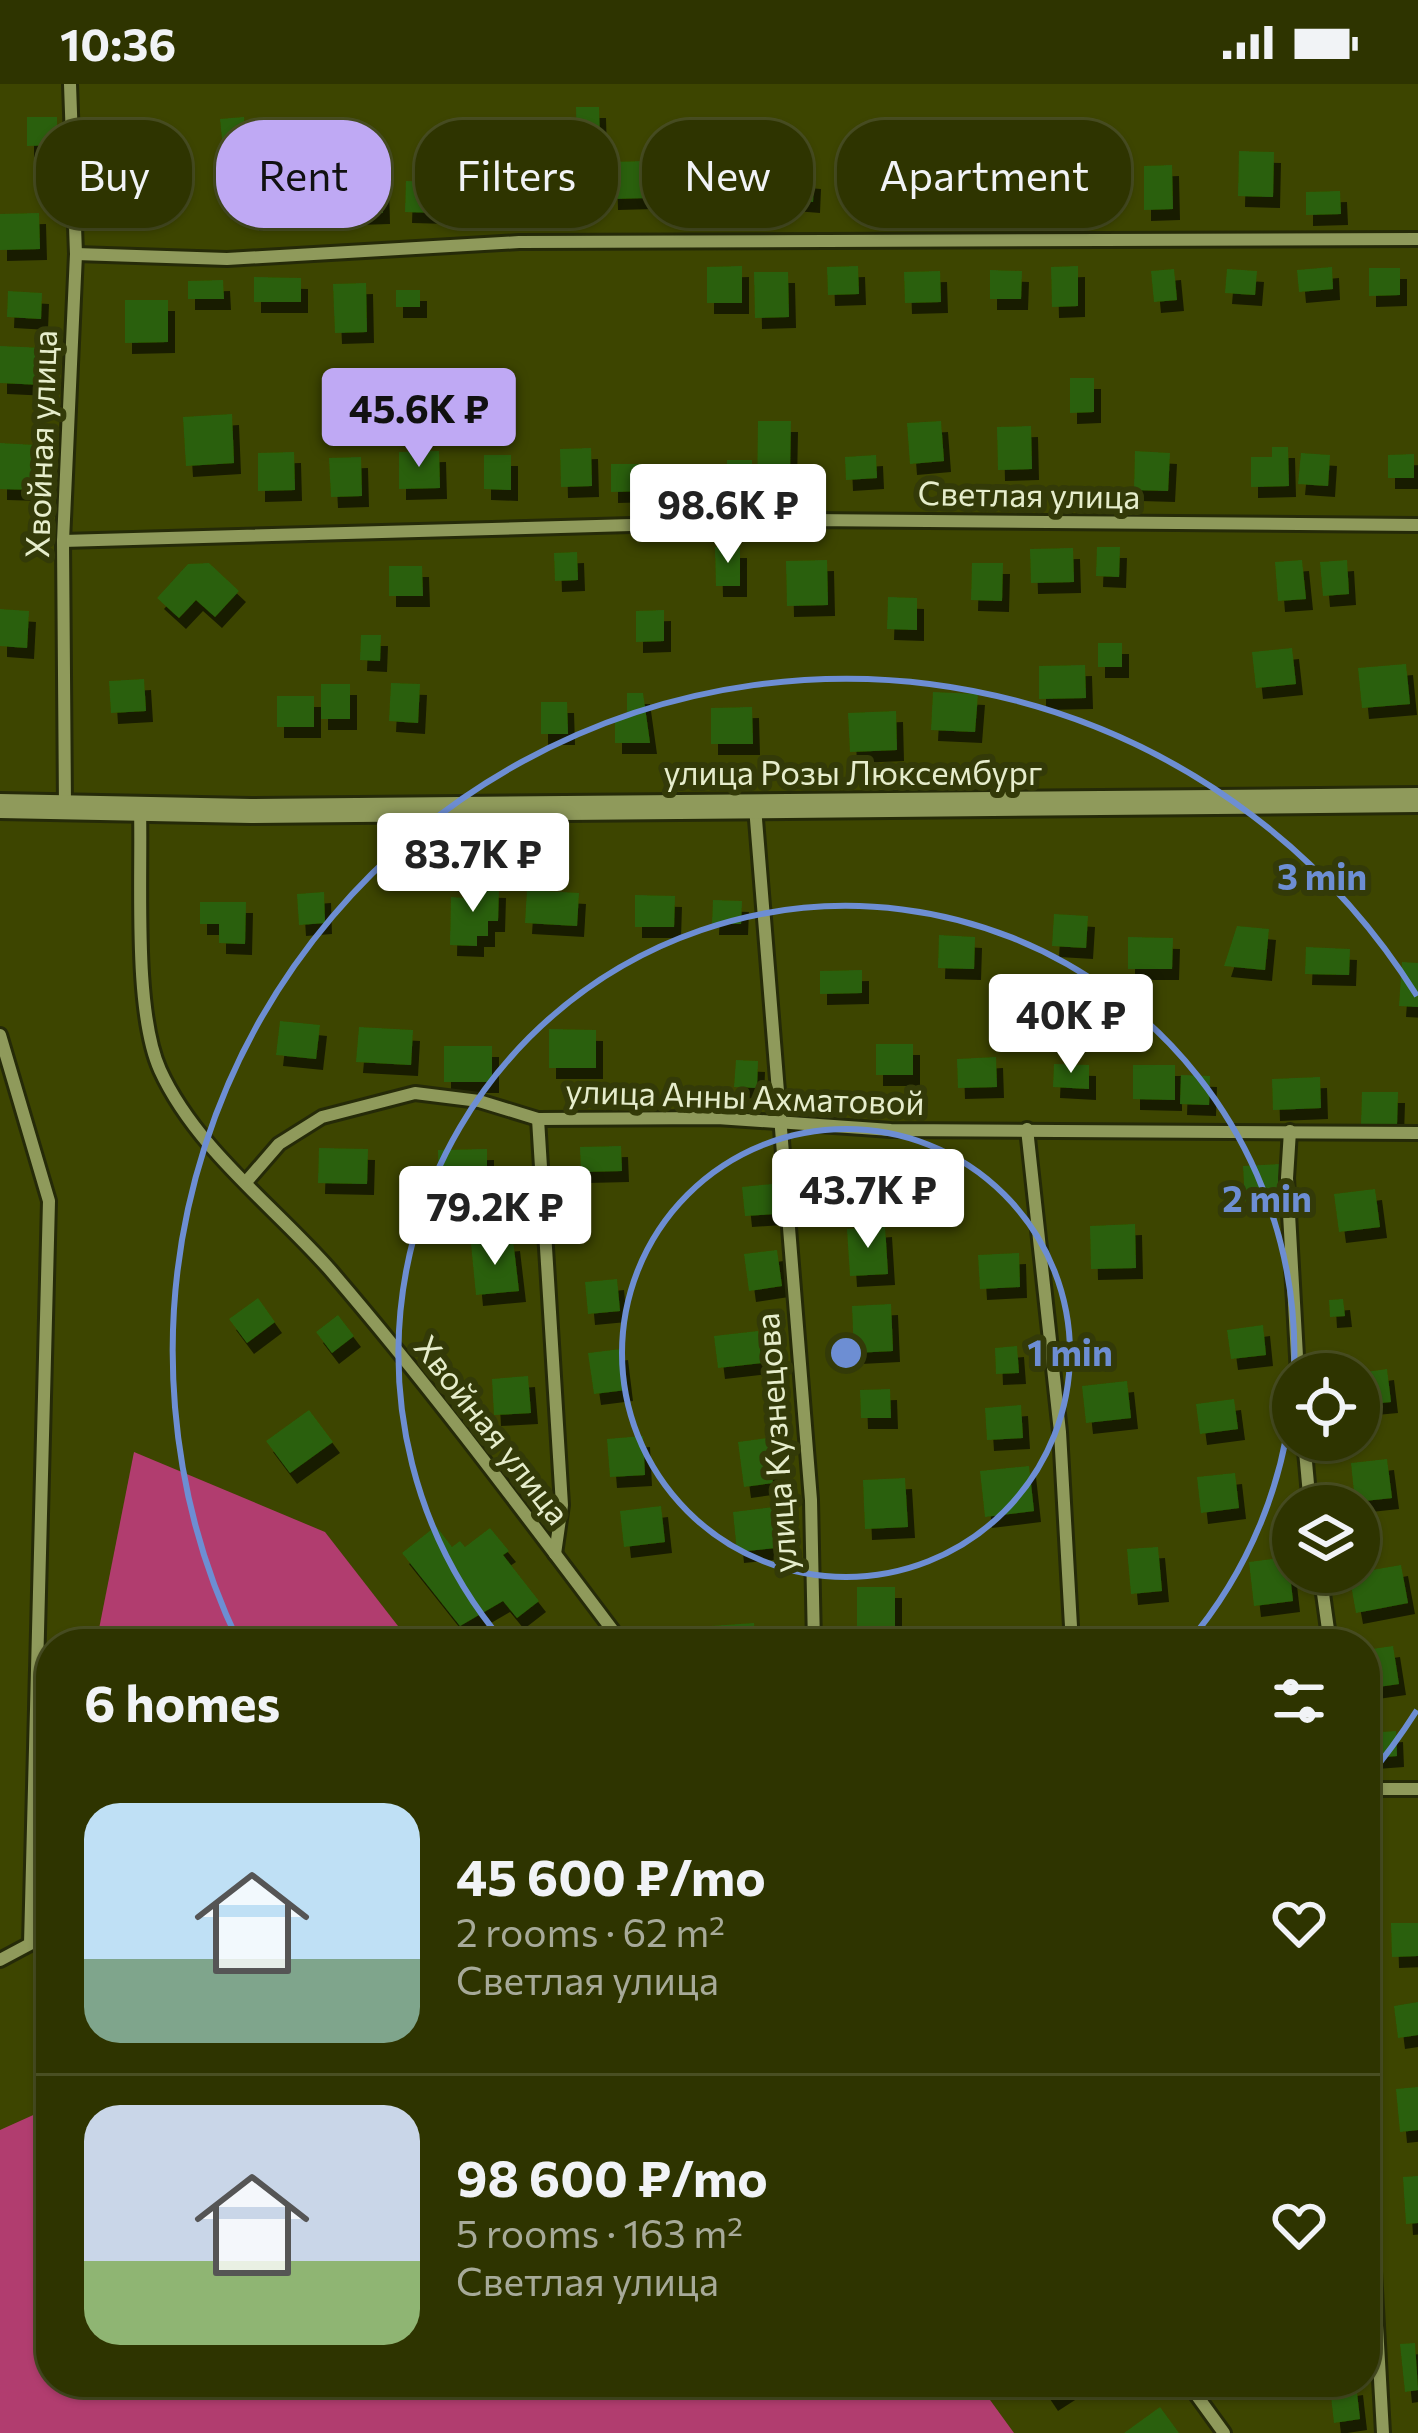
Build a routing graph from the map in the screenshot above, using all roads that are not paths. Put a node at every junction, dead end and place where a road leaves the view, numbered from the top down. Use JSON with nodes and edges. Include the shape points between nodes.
{"nodes":[{"id":1,"x":70,"y":84,"type":"edge"},
{"id":2,"x":1418,"y":239,"type":"edge"},
{"id":3,"x":76,"y":254,"type":"junction"},
{"id":4,"x":1418,"y":525,"type":"edge"},
{"id":5,"x":63,"y":541,"type":"junction"},
{"id":6,"x":1418,"y":800,"type":"edge"},
{"id":7,"x":0,"y":806,"type":"edge"},
{"id":8,"x":140,"y":806,"type":"junction"},
{"id":9,"x":65,"y":807,"type":"junction"},
{"id":10,"x":755,"y":807,"type":"junction"},
{"id":11,"x":0,"y":1035,"type":"edge"},
{"id":12,"x":538,"y":1119,"type":"junction"},
{"id":13,"x":778,"y":1123,"type":"junction"},
{"id":14,"x":1028,"y":1129,"type":"junction"},
{"id":15,"x":1290,"y":1131,"type":"junction"},
{"id":16,"x":1418,"y":1133,"type":"edge"},
{"id":17,"x":247,"y":1182,"type":"junction"},
{"id":18,"x":1297,"y":1353,"type":"edge"},
{"id":19,"x":555,"y":1554,"type":"junction"},
{"id":20,"x":1323,"y":1593,"type":"edge"},
{"id":21,"x":38,"y":1629,"type":"edge"},
{"id":22,"x":612,"y":1629,"type":"edge"},
{"id":23,"x":814,"y":1629,"type":"edge"},
{"id":24,"x":1071,"y":1629,"type":"edge"},
{"id":25,"x":1328,"y":1629,"type":"edge"},
{"id":26,"x":36,"y":1709,"type":"edge"},
{"id":27,"x":1380,"y":1789,"type":"edge"},
{"id":28,"x":1418,"y":1790,"type":"edge"},
{"id":29,"x":0,"y":1960,"type":"edge"},
{"id":30,"x":1380,"y":2379,"type":"edge"},
{"id":31,"x":1198,"y":2397,"type":"edge"},
{"id":32,"x":1224,"y":2433,"type":"edge"},
{"id":33,"x":1383,"y":2433,"type":"edge"}],
"edges":[{"from":1,"to":3,"type":"street","name":"Хвойная улица"},
{"from":2,"to":3,"type":"street","via":[[519,242],[226,259]]},
{"from":3,"to":5,"type":"street","name":"Хвойная улица"},
{"from":4,"to":5,"type":"street","name":"Светлая улица","via":[[806,520]]},
{"from":5,"to":9,"type":"street","name":"Хвойная улица"},
{"from":6,"to":10,"type":"street","name":"улица Розы Люксембург"},
{"from":7,"to":9,"type":"street","name":"улица Розы Люксембург"},
{"from":8,"to":9,"type":"street","name":"улица Розы Люксембург"},
{"from":8,"to":10,"type":"street","name":"улица Розы Люксембург"},
{"from":8,"to":17,"type":"street","name":"Хвойная улица","via":[[146,1002],[160,1069]]},
{"from":10,"to":13,"type":"street","name":"улица Кузнецова"},
{"from":11,"to":21,"type":"street","via":[[49,1201]]},
{"from":12,"to":13,"type":"street","name":"улица Анны Ахматовой"},
{"from":12,"to":17,"type":"street","name":"улица Анны Ахматовой","via":[[415,1093],[322,1117],[279,1144]]},
{"from":12,"to":19,"type":"street","via":[[562,1505]]},
{"from":13,"to":14,"type":"street","name":"улица Анны Ахматовой"},
{"from":13,"to":23,"type":"street","name":"улица Кузнецова","via":[[811,1500]]},
{"from":14,"to":15,"type":"street","name":"улица Анны Ахматовой"},
{"from":14,"to":24,"type":"street"},
{"from":15,"to":16,"type":"street","name":"улица Анны Ахматовой"},
{"from":15,"to":18,"type":"street"},
{"from":17,"to":19,"type":"street","name":"Хвойная улица","via":[[344,1287]]},
{"from":19,"to":22,"type":"street","name":"Хвойная улица"},
{"from":20,"to":25,"type":"street"},
{"from":26,"to":29,"type":"street","via":[[30,1944]]},
{"from":27,"to":28,"type":"street"},
{"from":30,"to":33,"type":"street"},
{"from":31,"to":32,"type":"street"}]}
